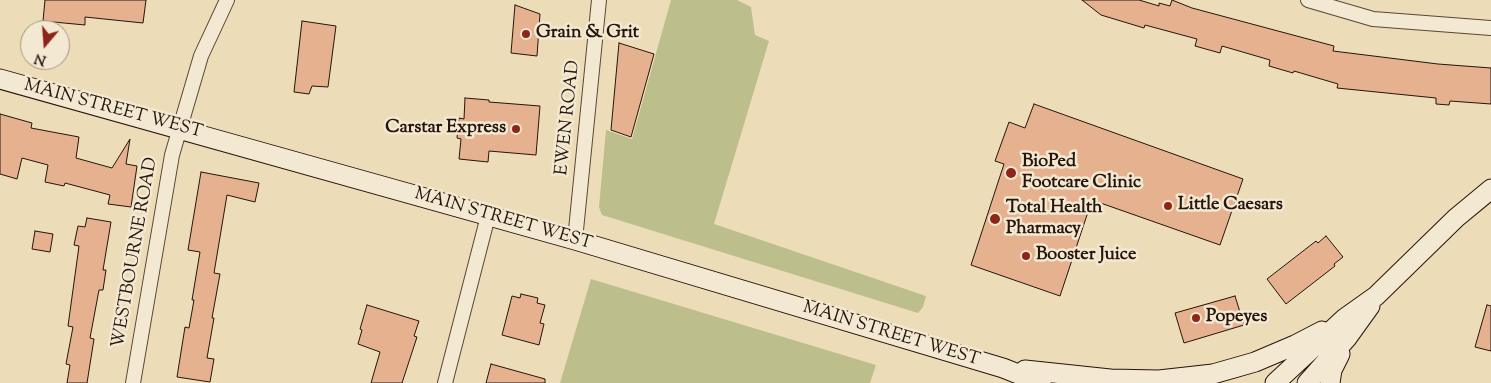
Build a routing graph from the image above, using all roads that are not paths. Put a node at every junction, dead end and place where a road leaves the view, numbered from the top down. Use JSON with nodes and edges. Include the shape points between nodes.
{"nodes":[{"id":1,"x":227,"y":0,"type":"edge"},
{"id":2,"x":599,"y":0,"type":"edge"},
{"id":3,"x":1308,"y":0,"type":"edge"},
{"id":4,"x":1491,"y":28,"type":"edge"},
{"id":5,"x":0,"y":79,"type":"edge"},
{"id":6,"x":180,"y":129,"type":"junction"},
{"id":7,"x":1491,"y":189,"type":"edge"},
{"id":8,"x":488,"y":216,"type":"junction"},
{"id":9,"x":575,"y":240,"type":"junction"},
{"id":10,"x":1376,"y":296,"type":"junction"},
{"id":11,"x":1345,"y":318,"type":"junction"},
{"id":12,"x":1347,"y":338,"type":"junction"},
{"id":13,"x":1003,"y":368,"type":"junction"},
{"id":14,"x":1117,"y":381,"type":"edge"},
{"id":15,"x":132,"y":383,"type":"edge"},
{"id":16,"x":445,"y":383,"type":"edge"},
{"id":17,"x":1041,"y":383,"type":"edge"},
{"id":18,"x":1275,"y":383,"type":"edge"},
{"id":19,"x":1307,"y":383,"type":"edge"},
{"id":20,"x":1330,"y":383,"type":"edge"}],
"edges":[{"from":1,"to":6,"type":"street","name":"WESTBOURNE ROAD","via":[[201,56]]},
{"from":2,"to":9,"type":"street","name":"EWEN ROAD"},
{"from":3,"to":4,"type":"street","via":[[1373,19]]},
{"from":5,"to":6,"type":"main road","name":"MAIN STREET WEST"},
{"from":6,"to":8,"type":"main road","name":"MAIN STREET WEST"},
{"from":6,"to":15,"type":"street","name":"WESTBOURNE ROAD","via":[[172,155]]},
{"from":7,"to":10,"type":"main road","via":[[1456,218]]},
{"from":8,"to":9,"type":"main road","name":"MAIN STREET WEST"},
{"from":8,"to":16,"type":"street"},
{"from":9,"to":13,"type":"main road","name":"MAIN STREET WEST"},
{"from":10,"to":11,"type":"main road"},
{"from":10,"to":12,"type":"main road"},
{"from":11,"to":14,"type":"main road","name":"MAIN STREET WEST","via":[[1255,362],[1213,374]]},
{"from":11,"to":18,"type":"main road"},
{"from":12,"to":19,"type":"main road"},
{"from":12,"to":20,"type":"main road","via":[[1332,370]]},
{"from":13,"to":14,"type":"main road","name":"MAIN STREET WEST"},
{"from":13,"to":17,"type":"main road","name":"MAIN STREET WEST"}]}
